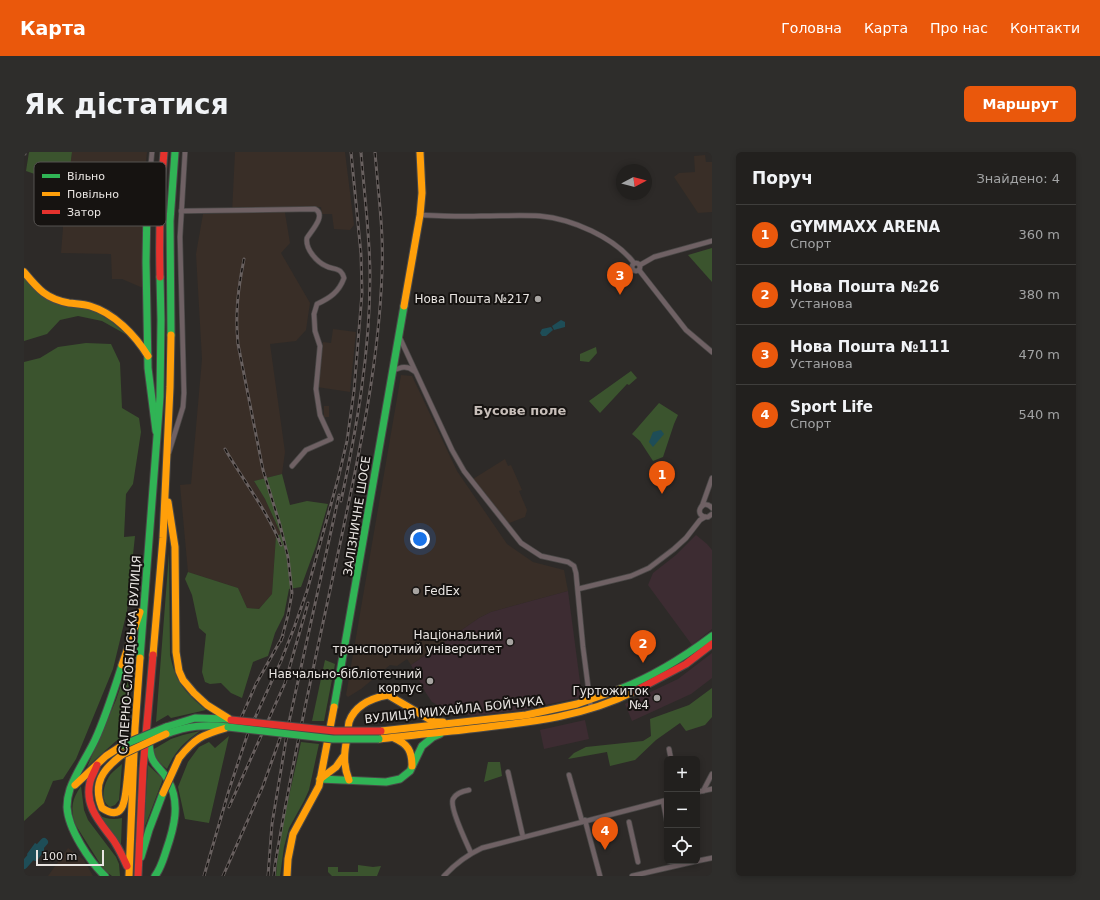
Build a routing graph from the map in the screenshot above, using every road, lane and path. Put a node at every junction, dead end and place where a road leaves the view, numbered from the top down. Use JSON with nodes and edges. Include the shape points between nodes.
{"nodes":[{"id":1,"x":152,"y":152,"type":"edge"},
{"id":2,"x":164,"y":152,"type":"edge"},
{"id":3,"x":175,"y":152,"type":"edge"},
{"id":4,"x":185,"y":152,"type":"edge"},
{"id":5,"x":420,"y":152,"type":"edge"},
{"id":6,"x":151,"y":162,"type":"edge"},
{"id":7,"x":163,"y":162,"type":"edge"},
{"id":8,"x":181,"y":211,"type":"junction"},
{"id":9,"x":420,"y":215,"type":"junction"},
{"id":10,"x":147,"y":226,"type":"edge"},
{"id":11,"x":159,"y":226,"type":"edge"},
{"id":12,"x":712,"y":241,"type":"edge"},
{"id":13,"x":634,"y":263,"type":"junction"},
{"id":14,"x":639,"y":267,"type":"junction"},
{"id":15,"x":24,"y":272,"type":"edge"},
{"id":16,"x":399,"y":335,"type":"junction"},
{"id":17,"x":712,"y":352,"type":"edge"},
{"id":18,"x":148,"y":356,"type":"junction"},
{"id":19,"x":392,"y":371,"type":"junction"},
{"id":20,"x":414,"y":371,"type":"junction"},
{"id":21,"x":157,"y":436,"type":"junction"},
{"id":22,"x":167,"y":461,"type":"junction"},
{"id":23,"x":292,"y":466,"type":"dead end"},
{"id":24,"x":712,"y":478,"type":"edge"},
{"id":25,"x":165,"y":482,"type":"junction"},
{"id":26,"x":705,"y":505,"type":"junction"},
{"id":27,"x":712,"y":508,"type":"edge"},
{"id":28,"x":700,"y":513,"type":"junction"},
{"id":29,"x":712,"y":514,"type":"edge"},
{"id":30,"x":705,"y":518,"type":"junction"},
{"id":31,"x":695,"y":527,"type":"junction"},
{"id":32,"x":578,"y":590,"type":"junction"},
{"id":33,"x":144,"y":602,"type":"junction"},
{"id":34,"x":712,"y":636,"type":"edge"},
{"id":35,"x":712,"y":644,"type":"edge"},
{"id":36,"x":590,"y":701,"type":"junction"},
{"id":37,"x":591,"y":709,"type":"junction"},
{"id":38,"x":148,"y":712,"type":"junction"},
{"id":39,"x":231,"y":720,"type":"junction"},
{"id":40,"x":461,"y":723,"type":"junction"},
{"id":41,"x":228,"y":727,"type":"junction"},
{"id":42,"x":135,"y":728,"type":"junction"},
{"id":43,"x":166,"y":730,"type":"junction"},
{"id":44,"x":442,"y":733,"type":"junction"},
{"id":45,"x":380,"y":735,"type":"junction"},
{"id":46,"x":394,"y":738,"type":"junction"},
{"id":47,"x":669,"y":749,"type":"dead end"},
{"id":48,"x":670,"y":756,"type":"edge"},
{"id":49,"x":343,"y":757,"type":"junction"},
{"id":50,"x":97,"y":765,"type":"junction"},
{"id":51,"x":412,"y":766,"type":"junction"},
{"id":52,"x":508,"y":772,"type":"dead end"},
{"id":53,"x":712,"y":774,"type":"edge"},
{"id":54,"x":569,"y":775,"type":"dead end"},
{"id":55,"x":82,"y":777,"type":"junction"},
{"id":56,"x":320,"y":779,"type":"junction"},
{"id":57,"x":349,"y":780,"type":"junction"},
{"id":58,"x":89,"y":783,"type":"junction"},
{"id":59,"x":71,"y":789,"type":"junction"},
{"id":60,"x":712,"y":789,"type":"edge"},
{"id":61,"x":469,"y":790,"type":"dead end"},
{"id":62,"x":703,"y":791,"type":"junction"},
{"id":63,"x":700,"y":792,"type":"edge"},
{"id":64,"x":664,"y":800,"type":"edge"},
{"id":65,"x":584,"y":821,"type":"junction"},
{"id":66,"x":630,"y":822,"type":"dead end"},
{"id":67,"x":522,"y":837,"type":"junction"},
{"id":68,"x":471,"y":853,"type":"junction"},
{"id":69,"x":712,"y":858,"type":"edge"},
{"id":70,"x":700,"y":860,"type":"edge"},
{"id":71,"x":638,"y":862,"type":"dead end"},
{"id":72,"x":673,"y":864,"type":"edge"},
{"id":73,"x":138,"y":867,"type":"junction"},
{"id":74,"x":129,"y":874,"type":"edge"},
{"id":75,"x":106,"y":876,"type":"edge"},
{"id":76,"x":138,"y":876,"type":"edge"},
{"id":77,"x":155,"y":876,"type":"edge"},
{"id":78,"x":287,"y":876,"type":"edge"},
{"id":79,"x":444,"y":876,"type":"edge"},
{"id":80,"x":600,"y":876,"type":"edge"},
{"id":81,"x":632,"y":876,"type":"edge"}],
"edges":[{"from":1,"to":6,"type":"street","name":"САПЕРНО-СЛОБІДСЬКА ВУЛИЦЯ"},
{"from":2,"to":7,"type":"main road","name":"САПЕРНО-СЛОБІДСЬКА ВУЛИЦЯ"},
{"from":3,"to":22,"type":"main road","name":"САПЕРНО-СЛОБІДСЬКА ВУЛИЦЯ","via":[[170,221],[172,360]]},
{"from":4,"to":8,"type":"street","name":"САПЕРНО-СЛОБІДСЬКА ВУЛИЦЯ"},
{"from":5,"to":9,"type":"main road","name":"ЗАЛІЗНИЧНЕ ШОСЕ"},
{"from":8,"to":22,"type":"street","name":"САПЕРНО-СЛОБІДСЬКА ВУЛИЦЯ","via":[[184,394],[182,412]]},
{"from":8,"to":23,"type":"street","via":[[315,209],[320,213],[306,242],[318,261],[340,270],[344,278],[335,294],[317,304],[314,314],[315,331],[320,346],[316,389],[320,415],[331,439],[306,450]]},
{"from":9,"to":13,"type":"street","via":[[541,216],[558,219],[612,242]]},
{"from":9,"to":16,"type":"main road","name":"ЗАЛІЗНИЧНЕ ШОСЕ"},
{"from":10,"to":18,"type":"main road","name":"САПЕРНО-СЛОБІДСЬКА ВУЛИЦЯ"},
{"from":11,"to":21,"type":"main road","name":"САПЕРНО-СЛОБІДСЬКА ВУЛИЦЯ","via":[[161,355]]},
{"from":12,"to":14,"type":"street","via":[[654,257]]},
{"from":13,"to":14,"type":"street"},
{"from":13,"to":14,"type":"street","via":[[632,269],[635,271]]},
{"from":14,"to":17,"type":"street","via":[[686,330]]},
{"from":15,"to":18,"type":"main road","via":[[49,297],[91,306],[110,316],[142,346]]},
{"from":16,"to":19,"type":"main road","name":"ЗАЛІЗНИЧНЕ ШОСЕ"},
{"from":16,"to":20,"type":"street"},
{"from":18,"to":21,"type":"main road","name":"САПЕРНО-СЛОБІДСЬКА ВУЛИЦЯ"},
{"from":19,"to":20,"type":"street","via":[[401,367]]},
{"from":19,"to":56,"type":"main road","name":"ЗАЛІЗНИЧНЕ ШОСЕ","via":[[359,571]]},
{"from":20,"to":32,"type":"street","via":[[452,450],[468,476],[521,543],[541,556],[568,562],[574,566]]},
{"from":21,"to":33,"type":"main road","name":"САПЕРНО-СЛОБІДСЬКА ВУЛИЦЯ"},
{"from":22,"to":25,"type":"main road","name":"САПЕРНО-СЛОБІДСЬКА ВУЛИЦЯ"},
{"from":24,"to":26,"type":"street"},
{"from":25,"to":38,"type":"main road","name":"САПЕРНО-СЛОБІДСЬКА ВУЛИЦЯ","via":[[163,538]]},
{"from":25,"to":39,"type":"main road","via":[[175,547],[176,652],[179,671],[194,693]]},
{"from":26,"to":27,"type":"street"},
{"from":26,"to":28,"type":"street","via":[[700,508]]},
{"from":28,"to":30,"type":"street"},
{"from":28,"to":31,"type":"street"},
{"from":29,"to":30,"type":"street"},
{"from":30,"to":31,"type":"street"},
{"from":31,"to":32,"type":"street","via":[[674,549],[649,568],[631,576]]},
{"from":32,"to":36,"type":"street"},
{"from":33,"to":42,"type":"main road","name":"САПЕРНО-СЛОБІДСЬКА ВУЛИЦЯ"},
{"from":33,"to":59,"type":"main road","via":[[108,708]]},
{"from":34,"to":36,"type":"main road","name":"ВУЛИЦЯ МИХАЙЛА БОЙЧУКА","via":[[660,671]]},
{"from":35,"to":37,"type":"main road","name":"ВУЛИЦЯ МИХАЙЛА БОЙЧУКА","via":[[686,664],[663,677],[621,698]]},
{"from":36,"to":37,"type":"street"},
{"from":36,"to":40,"type":"main road","name":"ВУЛИЦЯ МИХАЙЛА БОЙЧУКА","via":[[531,714]]},
{"from":37,"to":44,"type":"main road","name":"ВУЛИЦЯ МИХАЙЛА БОЙЧУКА","via":[[535,721]]},
{"from":38,"to":73,"type":"main road","name":"САПЕРНО-СЛОБІДСЬКА ВУЛИЦЯ"},
{"from":38,"to":77,"type":"main road","via":[[151,758],[174,790],[177,809],[160,869]]},
{"from":39,"to":43,"type":"main road","name":"ВУЛИЦЯ МИХАЙЛА БОЙЧУКА","via":[[195,718]]},
{"from":39,"to":45,"type":"main road","name":"ВУЛИЦЯ МИХАЙЛА БОЙЧУКА","bridge":true},
{"from":40,"to":45,"type":"main road","name":"ВУЛИЦЯ МИХАЙЛА БОЙЧУКА"},
{"from":40,"to":49,"type":"main road","via":[[434,722],[388,695],[380,696],[368,700],[352,717]]},
{"from":41,"to":43,"type":"main road","name":"ВУЛИЦЯ МИХАЙЛА БОЙЧУКА","via":[[207,724]]},
{"from":41,"to":45,"type":"main road","name":"ВУЛИЦЯ МИХАЙЛА БОЙЧУКА","bridge":true,"via":[[333,739]]},
{"from":41,"to":73,"type":"main road","bridge":true,"via":[[208,733],[186,749],[179,758],[149,830]]},
{"from":42,"to":43,"type":"main road","name":"ВУЛИЦЯ МИХАЙЛА БОЙЧУКА","bridge":true,"via":[[128,764],[125,802],[120,811],[111,813],[102,808],[98,797],[104,771],[113,760],[123,754]]},
{"from":42,"to":74,"type":"main road","name":"САПЕРНО-СЛОБІДСЬКА ВУЛИЦЯ"},
{"from":43,"to":50,"type":"main road","name":"ВУЛИЦЯ МИХАЙЛА БОЙЧУКА","bridge":true,"via":[[123,745]]},
{"from":44,"to":46,"type":"main road","name":"ВУЛИЦЯ МИХАЙЛА БОЙЧУКА"},
{"from":44,"to":51,"type":"main road","via":[[422,746]]},
{"from":45,"to":46,"type":"main road","name":"ВУЛИЦЯ МИХАЙЛА БОЙЧУКА"},
{"from":46,"to":51,"type":"main road","via":[[404,742],[411,750]]},
{"from":47,"to":48,"type":"street"},
{"from":49,"to":56,"type":"main road","via":[[336,767]]},
{"from":49,"to":57,"type":"main road"},
{"from":50,"to":55,"type":"main road","name":"ВУЛИЦЯ МИХАЙЛА БОЙЧУКА"},
{"from":50,"to":58,"type":"main road"},
{"from":51,"to":57,"type":"main road","via":[[406,776],[393,781]]},
{"from":52,"to":67,"type":"street"},
{"from":53,"to":62,"type":"street"},
{"from":54,"to":65,"type":"street"},
{"from":55,"to":58,"type":"main road","via":[[89,778]]},
{"from":55,"to":59,"type":"main road","name":"ВУЛИЦЯ МИХАЙЛА БОЙЧУКА"},
{"from":56,"to":57,"type":"main road"},
{"from":56,"to":78,"type":"main road","name":"ЗАЛІЗНИЧНЕ ШОСЕ","via":[[316,792],[293,834]]},
{"from":58,"to":74,"type":"main road","via":[[90,805],[103,829],[124,858]]},
{"from":59,"to":75,"type":"main road","via":[[67,808],[71,825],[92,860]]},
{"from":60,"to":62,"type":"street"},
{"from":61,"to":68,"type":"street","via":[[458,793],[452,802],[458,824]]},
{"from":62,"to":63,"type":"street"},
{"from":64,"to":65,"type":"street"},
{"from":65,"to":67,"type":"street"},
{"from":65,"to":80,"type":"street"},
{"from":66,"to":71,"type":"street"},
{"from":67,"to":68,"type":"street"},
{"from":68,"to":79,"type":"street"},
{"from":69,"to":70,"type":"street"},
{"from":72,"to":81,"type":"street"},
{"from":73,"to":76,"type":"main road","name":"САПЕРНО-СЛОБІДСЬКА ВУЛИЦЯ"}]}
